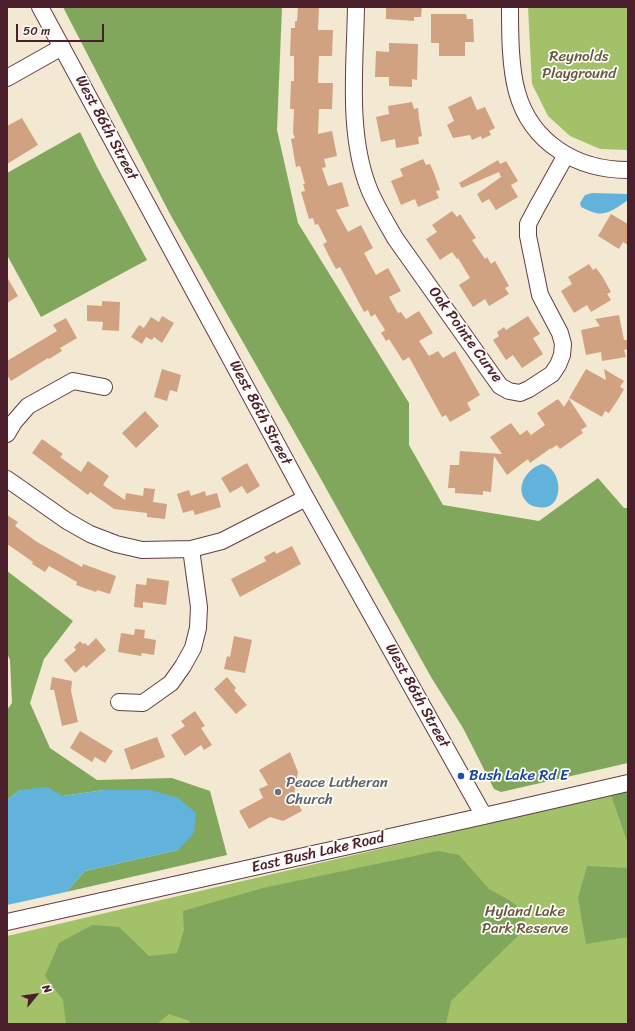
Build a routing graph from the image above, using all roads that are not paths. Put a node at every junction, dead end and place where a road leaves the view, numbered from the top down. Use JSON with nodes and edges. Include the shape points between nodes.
{"nodes":[{"id":1,"x":40,"y":7,"type":"edge"},
{"id":2,"x":356,"y":7,"type":"edge"},
{"id":3,"x":510,"y":7,"type":"edge"},
{"id":4,"x":62,"y":47,"type":"junction"},
{"id":5,"x":7,"y":78,"type":"edge"},
{"id":6,"x":566,"y":155,"type":"junction"},
{"id":7,"x":628,"y":170,"type":"edge"},
{"id":8,"x":104,"y":387,"type":"dead end"},
{"id":9,"x":7,"y":434,"type":"edge"},
{"id":10,"x":7,"y":479,"type":"edge"},
{"id":11,"x":306,"y":498,"type":"junction"},
{"id":12,"x":192,"y":549,"type":"junction"},
{"id":13,"x":120,"y":702,"type":"dead end"},
{"id":14,"x":628,"y":783,"type":"edge"},
{"id":15,"x":484,"y":816,"type":"junction"},
{"id":16,"x":7,"y":922,"type":"edge"}],
"edges":[{"from":1,"to":4,"type":"street","name":"West 86th Street"},
{"from":2,"to":6,"type":"street","name":"Oak Pointe Curve","via":[[354,124],[359,157],[369,189],[395,238],[500,386],[509,391],[520,393],[552,374],[562,355],[560,333],[540,295],[528,224]]},
{"from":3,"to":6,"type":"street","via":[[512,56],[517,92],[534,126],[546,140]]},
{"from":4,"to":5,"type":"street"},
{"from":4,"to":11,"type":"street","name":"West 86th Street"},
{"from":6,"to":7,"type":"street","via":[[593,166]]},
{"from":8,"to":9,"type":"street","via":[[73,381],[28,406]]},
{"from":10,"to":12,"type":"street","via":[[67,521],[116,544],[142,550]]},
{"from":11,"to":12,"type":"street","via":[[222,541]]},
{"from":11,"to":15,"type":"street","name":"West 86th Street"},
{"from":12,"to":13,"type":"street","via":[[199,607],[198,628],[193,648],[171,682],[143,703]]},
{"from":14,"to":15,"type":"street","name":"East Bush Lake Road"},
{"from":15,"to":16,"type":"street","name":"East Bush Lake Road"}]}
